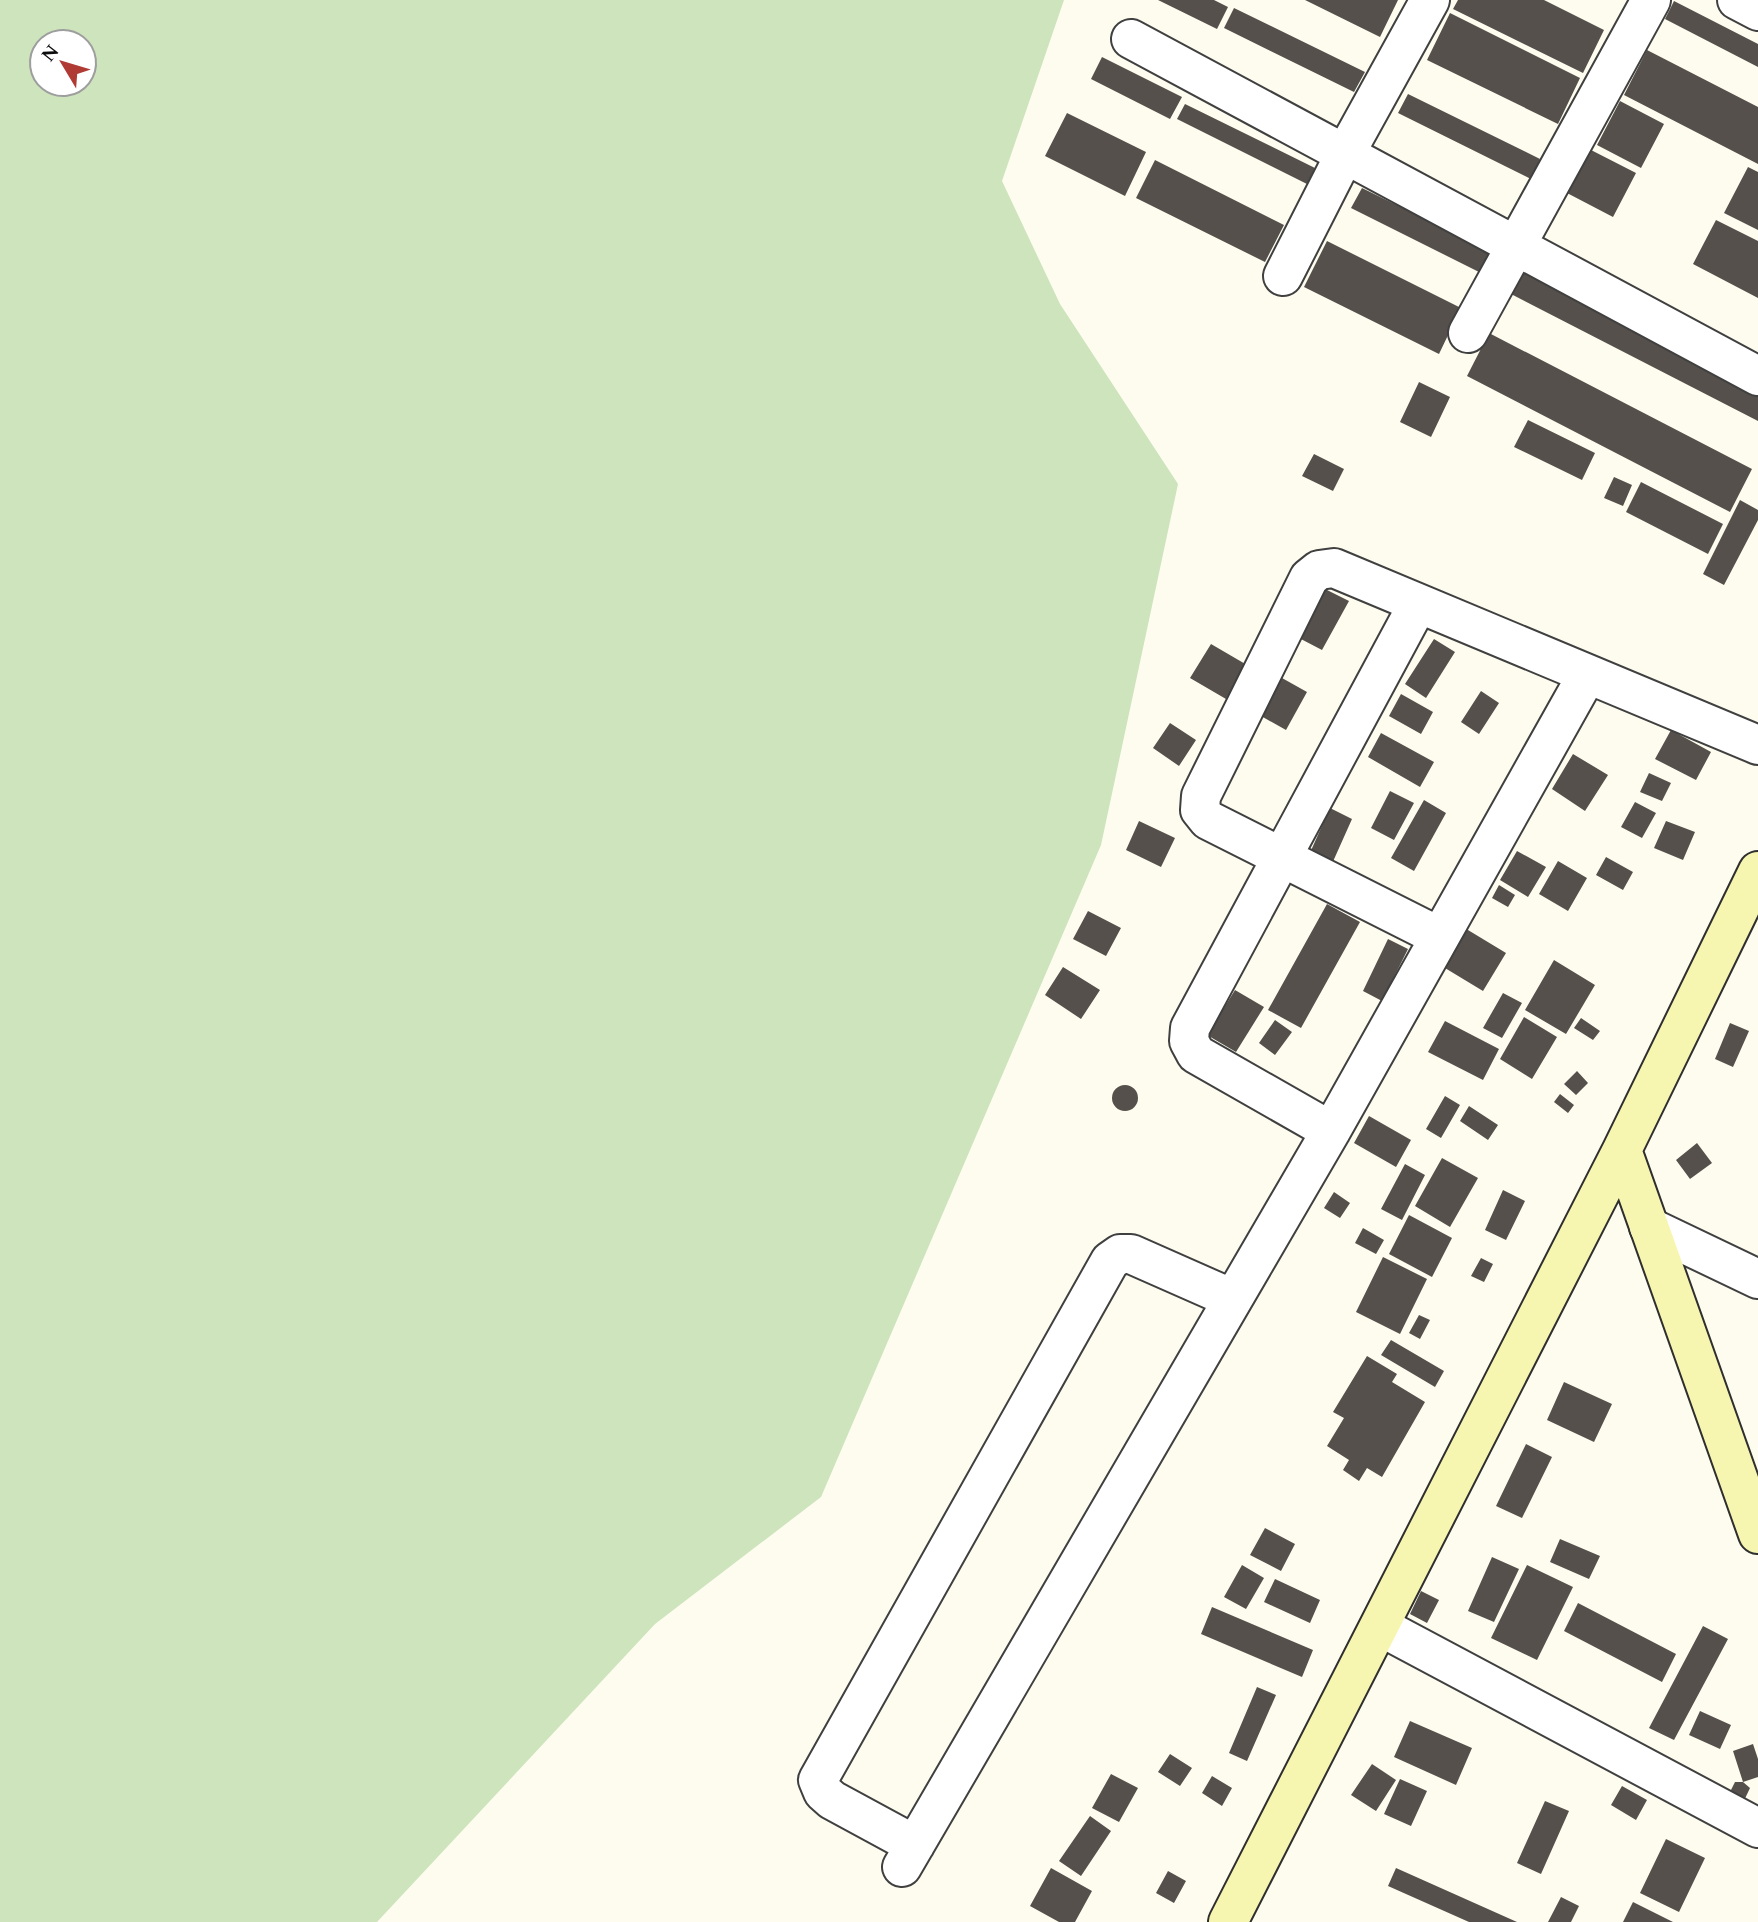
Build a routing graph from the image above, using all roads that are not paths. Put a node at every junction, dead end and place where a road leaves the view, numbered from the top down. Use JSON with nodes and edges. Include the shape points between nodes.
{"nodes":[{"id":1,"x":1430,"y":0,"type":"edge"},
{"id":2,"x":1651,"y":0,"type":"edge"},
{"id":3,"x":1737,"y":0,"type":"edge"},
{"id":4,"x":1758,"y":11,"type":"edge"},
{"id":5,"x":1131,"y":38,"type":"dead end"},
{"id":6,"x":1345,"y":154,"type":"junction"},
{"id":7,"x":1515,"y":245,"type":"junction"},
{"id":8,"x":1283,"y":276,"type":"dead end"},
{"id":9,"x":1468,"y":333,"type":"dead end"},
{"id":10,"x":1758,"y":376,"type":"edge"},
{"id":11,"x":1418,"y":604,"type":"junction"},
{"id":12,"x":1587,"y":675,"type":"junction"},
{"id":13,"x":1758,"y":745,"type":"edge"},
{"id":14,"x":1283,"y":858,"type":"junction"},
{"id":15,"x":1758,"y":871,"type":"edge"},
{"id":16,"x":1440,"y":937,"type":"junction"},
{"id":17,"x":1331,"y":1131,"type":"junction"},
{"id":18,"x":1622,"y":1150,"type":"junction"},
{"id":19,"x":1649,"y":1227,"type":"junction"},
{"id":20,"x":1758,"y":1279,"type":"edge"},
{"id":21,"x":1233,"y":1299,"type":"junction"},
{"id":22,"x":1758,"y":1534,"type":"edge"},
{"id":23,"x":1381,"y":1627,"type":"junction"},
{"id":24,"x":1758,"y":1828,"type":"edge"},
{"id":25,"x":1228,"y":1922,"type":"edge"}],
"edges":[{"from":1,"to":6,"type":"street"},
{"from":2,"to":7,"type":"street"},
{"from":3,"to":4,"type":"street"},
{"from":5,"to":6,"type":"street"},
{"from":6,"to":7,"type":"street"},
{"from":6,"to":8,"type":"street"},
{"from":7,"to":9,"type":"street"},
{"from":7,"to":10,"type":"street"},
{"from":11,"to":12,"type":"street"},
{"from":11,"to":14,"type":"street"},
{"from":11,"to":14,"type":"street","via":[[1334,568],[1319,569],[1309,579],[1201,796],[1200,810],[1208,820]]},
{"from":12,"to":13,"type":"street"},
{"from":12,"to":16,"type":"street"},
{"from":14,"to":16,"type":"street"},
{"from":14,"to":17,"type":"street","via":[[1190,1028],[1189,1041],[1196,1054]]},
{"from":15,"to":18,"type":"street"},
{"from":16,"to":17,"type":"street"},
{"from":17,"to":21,"type":"street"},
{"from":18,"to":19,"type":"street"},
{"from":18,"to":23,"type":"street"},
{"from":19,"to":20,"type":"street"},
{"from":19,"to":22,"type":"street"},
{"from":21,"to":21,"type":"street","via":[[909,1856],[832,1800],[818,1780],[1110,1261],[1131,1254]]},
{"from":23,"to":24,"type":"street"},
{"from":23,"to":25,"type":"street"}]}
